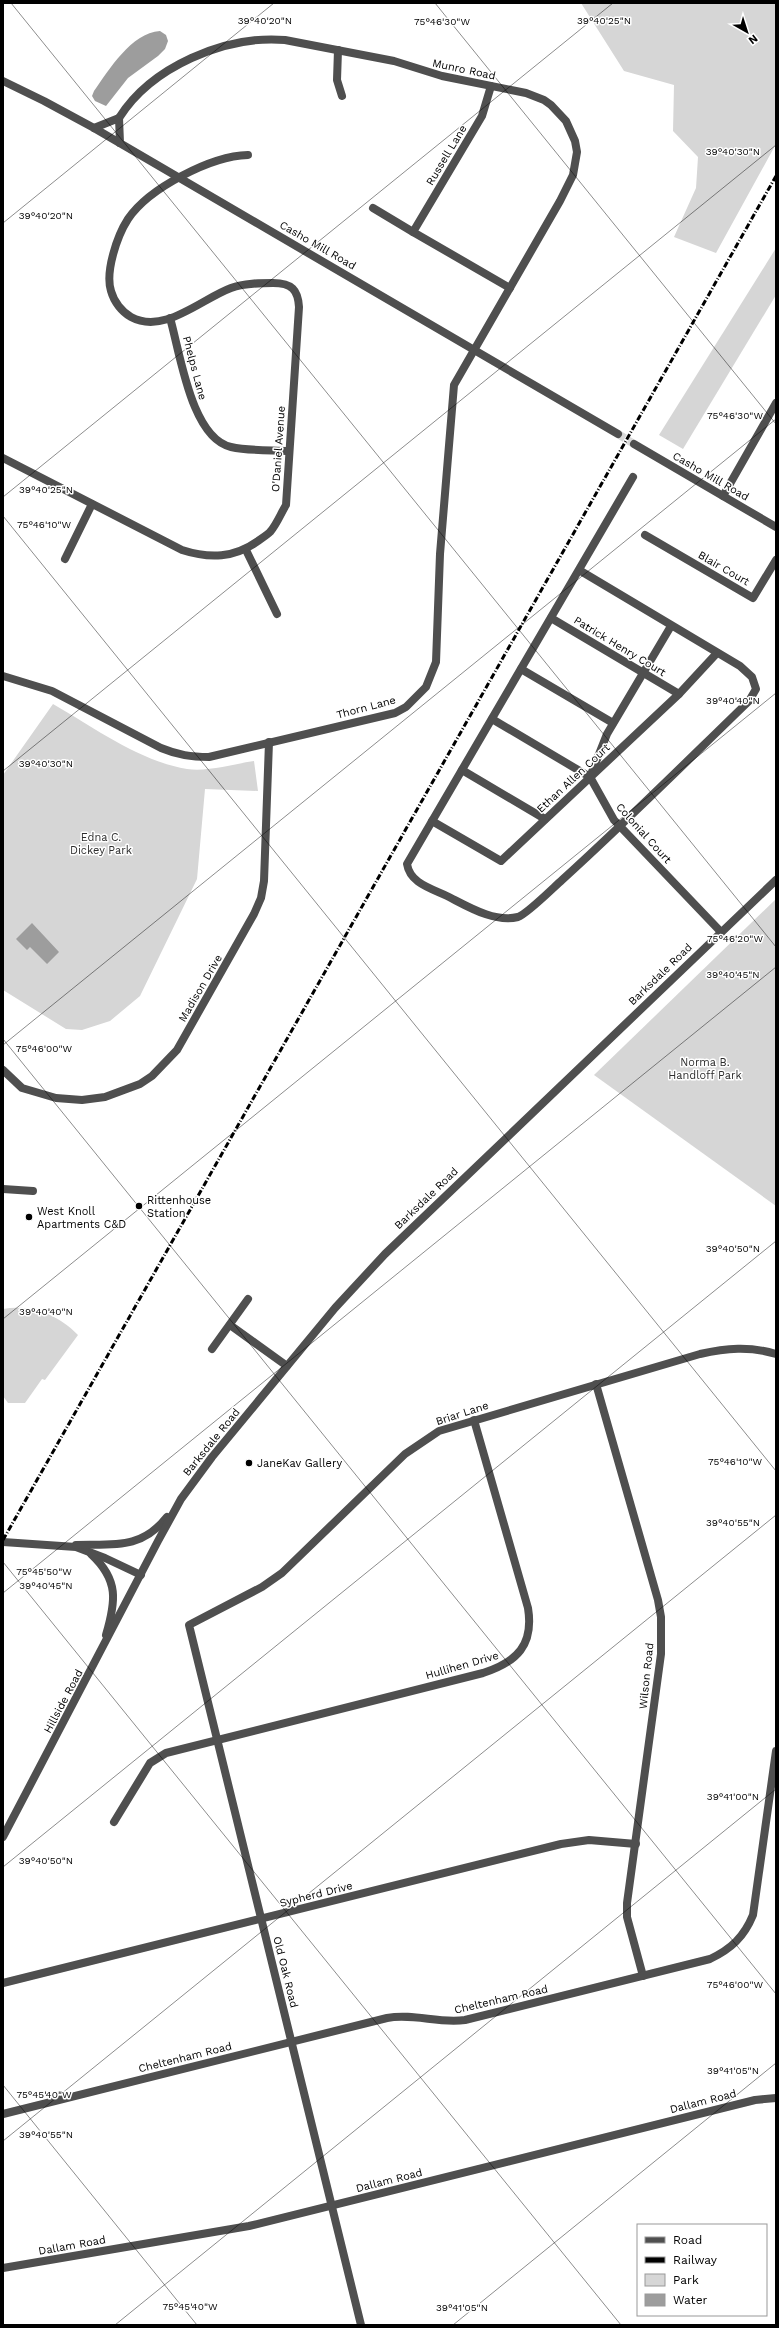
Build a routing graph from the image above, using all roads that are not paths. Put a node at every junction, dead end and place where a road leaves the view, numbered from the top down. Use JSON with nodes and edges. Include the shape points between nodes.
{"nodes":[{"id":1,"x":338,"y":50,"type":"junction"},
{"id":2,"x":3,"y":81,"type":"edge"},
{"id":3,"x":491,"y":86,"type":"junction"},
{"id":4,"x":342,"y":96,"type":"dead end"},
{"id":5,"x":119,"y":118,"type":"junction"},
{"id":6,"x":94,"y":128,"type":"junction"},
{"id":7,"x":120,"y":143,"type":"junction"},
{"id":8,"x":248,"y":155,"type":"dead end"},
{"id":9,"x":179,"y":178,"type":"junction"},
{"id":10,"x":373,"y":208,"type":"dead end"},
{"id":11,"x":413,"y":232,"type":"junction"},
{"id":12,"x":510,"y":288,"type":"junction"},
{"id":13,"x":170,"y":318,"type":"junction"},
{"id":14,"x":475,"y":349,"type":"junction"},
{"id":15,"x":776,"y":403,"type":"edge"},
{"id":16,"x":618,"y":434,"type":"tunnel mouth"},
{"id":17,"x":634,"y":444,"type":"tunnel mouth"},
{"id":18,"x":289,"y":451,"type":"junction"},
{"id":19,"x":3,"y":458,"type":"edge"},
{"id":20,"x":633,"y":477,"type":"dead end"},
{"id":21,"x":723,"y":496,"type":"junction"},
{"id":22,"x":92,"y":504,"type":"junction"},
{"id":23,"x":776,"y":526,"type":"edge"},
{"id":24,"x":645,"y":535,"type":"dead end"},
{"id":25,"x":246,"y":550,"type":"junction"},
{"id":26,"x":65,"y":559,"type":"dead end"},
{"id":27,"x":776,"y":560,"type":"edge"},
{"id":28,"x":579,"y":570,"type":"junction"},
{"id":29,"x":277,"y":614,"type":"dead end"},
{"id":30,"x":551,"y":618,"type":"junction"},
{"id":31,"x":671,"y":626,"type":"junction"},
{"id":32,"x":717,"y":653,"type":"junction"},
{"id":33,"x":521,"y":669,"type":"junction"},
{"id":34,"x":643,"y":672,"type":"junction"},
{"id":35,"x":3,"y":676,"type":"edge"},
{"id":36,"x":679,"y":694,"type":"junction"},
{"id":37,"x":492,"y":719,"type":"junction"},
{"id":38,"x":613,"y":723,"type":"junction"},
{"id":39,"x":269,"y":742,"type":"junction"},
{"id":40,"x":462,"y":770,"type":"junction"},
{"id":41,"x":590,"y":777,"type":"junction"},
{"id":42,"x":545,"y":819,"type":"junction"},
{"id":43,"x":432,"y":821,"type":"junction"},
{"id":44,"x":620,"y":826,"type":"junction"},
{"id":45,"x":776,"y":880,"type":"edge"},
{"id":46,"x":721,"y":932,"type":"junction"},
{"id":47,"x":3,"y":1070,"type":"edge"},
{"id":48,"x":3,"y":1189,"type":"edge"},
{"id":49,"x":33,"y":1191,"type":"dead end"},
{"id":50,"x":248,"y":1299,"type":"dead end"},
{"id":51,"x":230,"y":1325,"type":"junction"},
{"id":52,"x":212,"y":1349,"type":"dead end"},
{"id":53,"x":776,"y":1354,"type":"edge"},
{"id":54,"x":287,"y":1366,"type":"junction"},
{"id":55,"x":596,"y":1384,"type":"junction"},
{"id":56,"x":474,"y":1420,"type":"junction"},
{"id":57,"x":181,"y":1499,"type":"junction"},
{"id":58,"x":3,"y":1542,"type":"edge"},
{"id":59,"x":65,"y":1545,"type":"junction"},
{"id":60,"x":87,"y":1551,"type":"junction"},
{"id":61,"x":141,"y":1575,"type":"junction"},
{"id":62,"x":189,"y":1625,"type":"joint"},
{"id":63,"x":102,"y":1651,"type":"junction"},
{"id":64,"x":217,"y":1738,"type":"junction"},
{"id":65,"x":776,"y":1751,"type":"edge"},
{"id":66,"x":114,"y":1822,"type":"dead end"},
{"id":67,"x":3,"y":1837,"type":"edge"},
{"id":68,"x":636,"y":1844,"type":"junction"},
{"id":69,"x":261,"y":1919,"type":"junction"},
{"id":70,"x":643,"y":1976,"type":"junction"},
{"id":71,"x":3,"y":1983,"type":"edge"},
{"id":72,"x":291,"y":2042,"type":"junction"},
{"id":73,"x":776,"y":2098,"type":"edge"},
{"id":74,"x":3,"y":2114,"type":"edge"},
{"id":75,"x":332,"y":2205,"type":"junction"},
{"id":76,"x":3,"y":2268,"type":"edge"},
{"id":77,"x":361,"y":2325,"type":"edge"}],
"edges":[{"from":1,"to":3,"type":"street","name":"Munro Road"},
{"from":1,"to":4,"type":"street","via":[[337,80]]},
{"from":1,"to":5,"type":"street","name":"Munro Road","via":[[272,39],[222,48],[174,67],[149,83],[128,103]]},
{"from":2,"to":6,"type":"street","name":"Casho Mill Road"},
{"from":3,"to":11,"type":"street","name":"Russell Lane","via":[[482,116]]},
{"from":3,"to":12,"type":"street","name":"Munro Road","via":[[526,93],[551,105],[566,121],[573,136],[576,152],[573,175],[568,187]]},
{"from":5,"to":6,"type":"street"},
{"from":5,"to":7,"type":"street"},
{"from":6,"to":7,"type":"street","name":"Casho Mill Road"},
{"from":7,"to":9,"type":"street","name":"Casho Mill Road"},
{"from":8,"to":9,"type":"street","via":[[231,156]]},
{"from":9,"to":13,"type":"street","via":[[146,199],[130,216],[109,269],[110,290],[125,313],[141,322],[159,322]]},
{"from":9,"to":14,"type":"street","name":"Casho Mill Road"},
{"from":10,"to":11,"type":"street"},
{"from":11,"to":12,"type":"street"},
{"from":12,"to":14,"type":"street","name":"Munro Road"},
{"from":13,"to":18,"type":"street","name":"Phelps Lane","via":[[192,405],[205,429],[230,447]]},
{"from":13,"to":18,"type":"street","name":"O'Daniel Avenue","via":[[232,288],[258,283],[284,283],[292,286],[298,294],[299,307]]},
{"from":14,"to":16,"type":"street","name":"Casho Mill Road"},
{"from":14,"to":39,"type":"street","name":"Thorn Lane","via":[[454,385],[440,554],[436,662],[426,687],[406,707],[395,712]]},
{"from":15,"to":21,"type":"street"},
{"from":17,"to":21,"type":"street","name":"Casho Mill Road"},
{"from":18,"to":25,"type":"street","name":"O'Daniel Avenue","via":[[286,505],[270,532]]},
{"from":19,"to":22,"type":"street","name":"O'Daniel Avenue"},
{"from":20,"to":28,"type":"street"},
{"from":21,"to":23,"type":"street","name":"Casho Mill Road"},
{"from":22,"to":25,"type":"street","name":"O'Daniel Avenue","via":[[182,550],[223,556]]},
{"from":22,"to":26,"type":"street"},
{"from":24,"to":27,"type":"street","name":"Blair Court","via":[[754,598]]},
{"from":25,"to":29,"type":"street"},
{"from":28,"to":30,"type":"street"},
{"from":28,"to":31,"type":"street"},
{"from":30,"to":33,"type":"street"},
{"from":30,"to":34,"type":"street","name":"Patrick Henry Court"},
{"from":31,"to":32,"type":"street"},
{"from":31,"to":34,"type":"street"},
{"from":32,"to":36,"type":"street","name":"Ethan Allen Court"},
{"from":32,"to":44,"type":"street","via":[[748,672],[755,682],[754,694]]},
{"from":33,"to":37,"type":"street"},
{"from":33,"to":38,"type":"street"},
{"from":34,"to":36,"type":"street","name":"Patrick Henry Court"},
{"from":34,"to":38,"type":"street"},
{"from":35,"to":39,"type":"street","name":"Thorn Lane","via":[[52,691],[178,755],[209,757]]},
{"from":36,"to":41,"type":"street","name":"Ethan Allen Court"},
{"from":37,"to":40,"type":"street"},
{"from":37,"to":41,"type":"street"},
{"from":38,"to":41,"type":"street"},
{"from":39,"to":47,"type":"street","name":"Madison Drive","via":[[266,849],[261,898],[177,1050],[152,1076],[127,1091],[82,1100],[56,1098],[22,1088]]},
{"from":40,"to":42,"type":"street"},
{"from":40,"to":43,"type":"street"},
{"from":41,"to":42,"type":"street","name":"Ethan Allen Court"},
{"from":41,"to":44,"type":"street","name":"Colonial Court","via":[[605,807]]},
{"from":42,"to":43,"type":"street","name":"Ethan Allen Court","via":[[501,861]]},
{"from":43,"to":44,"type":"street","via":[[407,864],[409,873],[419,883],[481,913],[506,918],[519,917],[534,905]]},
{"from":44,"to":46,"type":"street","name":"Colonial Court"},
{"from":45,"to":46,"type":"street","name":"Barksdale Road"},
{"from":46,"to":54,"type":"street","name":"Barksdale Road","via":[[409,1229],[349,1293]]},
{"from":48,"to":49,"type":"street"},
{"from":50,"to":51,"type":"street"},
{"from":51,"to":52,"type":"street"},
{"from":51,"to":54,"type":"street"},
{"from":53,"to":55,"type":"street","name":"Briar Lane","via":[[752,1348],[721,1349]]},
{"from":54,"to":57,"type":"street","name":"Barksdale Road"},
{"from":55,"to":56,"type":"street","name":"Briar Lane"},
{"from":55,"to":68,"type":"street","name":"Wilson Road","via":[[661,1617],[661,1654]]},
{"from":56,"to":62,"type":"street","name":"Briar Lane","via":[[438,1432],[416,1445],[282,1572],[262,1587]]},
{"from":56,"to":64,"type":"street","name":"Hullihen Drive","via":[[528,1608],[530,1627],[524,1647],[508,1663],[483,1673]]},
{"from":57,"to":59,"type":"street","via":[[154,1532],[131,1544]]},
{"from":57,"to":61,"type":"street","name":"Barksdale Road"},
{"from":58,"to":59,"type":"street"},
{"from":59,"to":60,"type":"street"},
{"from":60,"to":61,"type":"street"},
{"from":60,"to":63,"type":"street","via":[[104,1568],[113,1587],[114,1599]]},
{"from":61,"to":63,"type":"street","name":"Hillside Road"},
{"from":62,"to":64,"type":"street","name":"Old Oak Road"},
{"from":63,"to":67,"type":"street","name":"Hillside Road"},
{"from":64,"to":66,"type":"street","name":"Hullihen Drive","via":[[157,1757],[150,1763]]},
{"from":64,"to":69,"type":"street","name":"Old Oak Road"},
{"from":65,"to":70,"type":"street","name":"Cheltenham Road","via":[[755,1901],[742,1937],[710,1959]]},
{"from":68,"to":69,"type":"street","name":"Sypherd Drive","via":[[596,1840],[568,1843]]},
{"from":68,"to":70,"type":"street","name":"Wilson Road","via":[[627,1917]]},
{"from":69,"to":71,"type":"street","name":"Sypherd Drive"},
{"from":69,"to":72,"type":"street","name":"Old Oak Road"},
{"from":70,"to":72,"type":"street","name":"Cheltenham Road","via":[[466,2020],[452,2022],[402,2015]]},
{"from":72,"to":74,"type":"street","name":"Cheltenham Road"},
{"from":72,"to":75,"type":"street","name":"Old Oak Road"},
{"from":73,"to":75,"type":"street","name":"Dallam Road","via":[[755,2100]]},
{"from":75,"to":76,"type":"street","name":"Dallam Road","via":[[236,2228]]},
{"from":75,"to":77,"type":"street","name":"Old Oak Road"}]}
